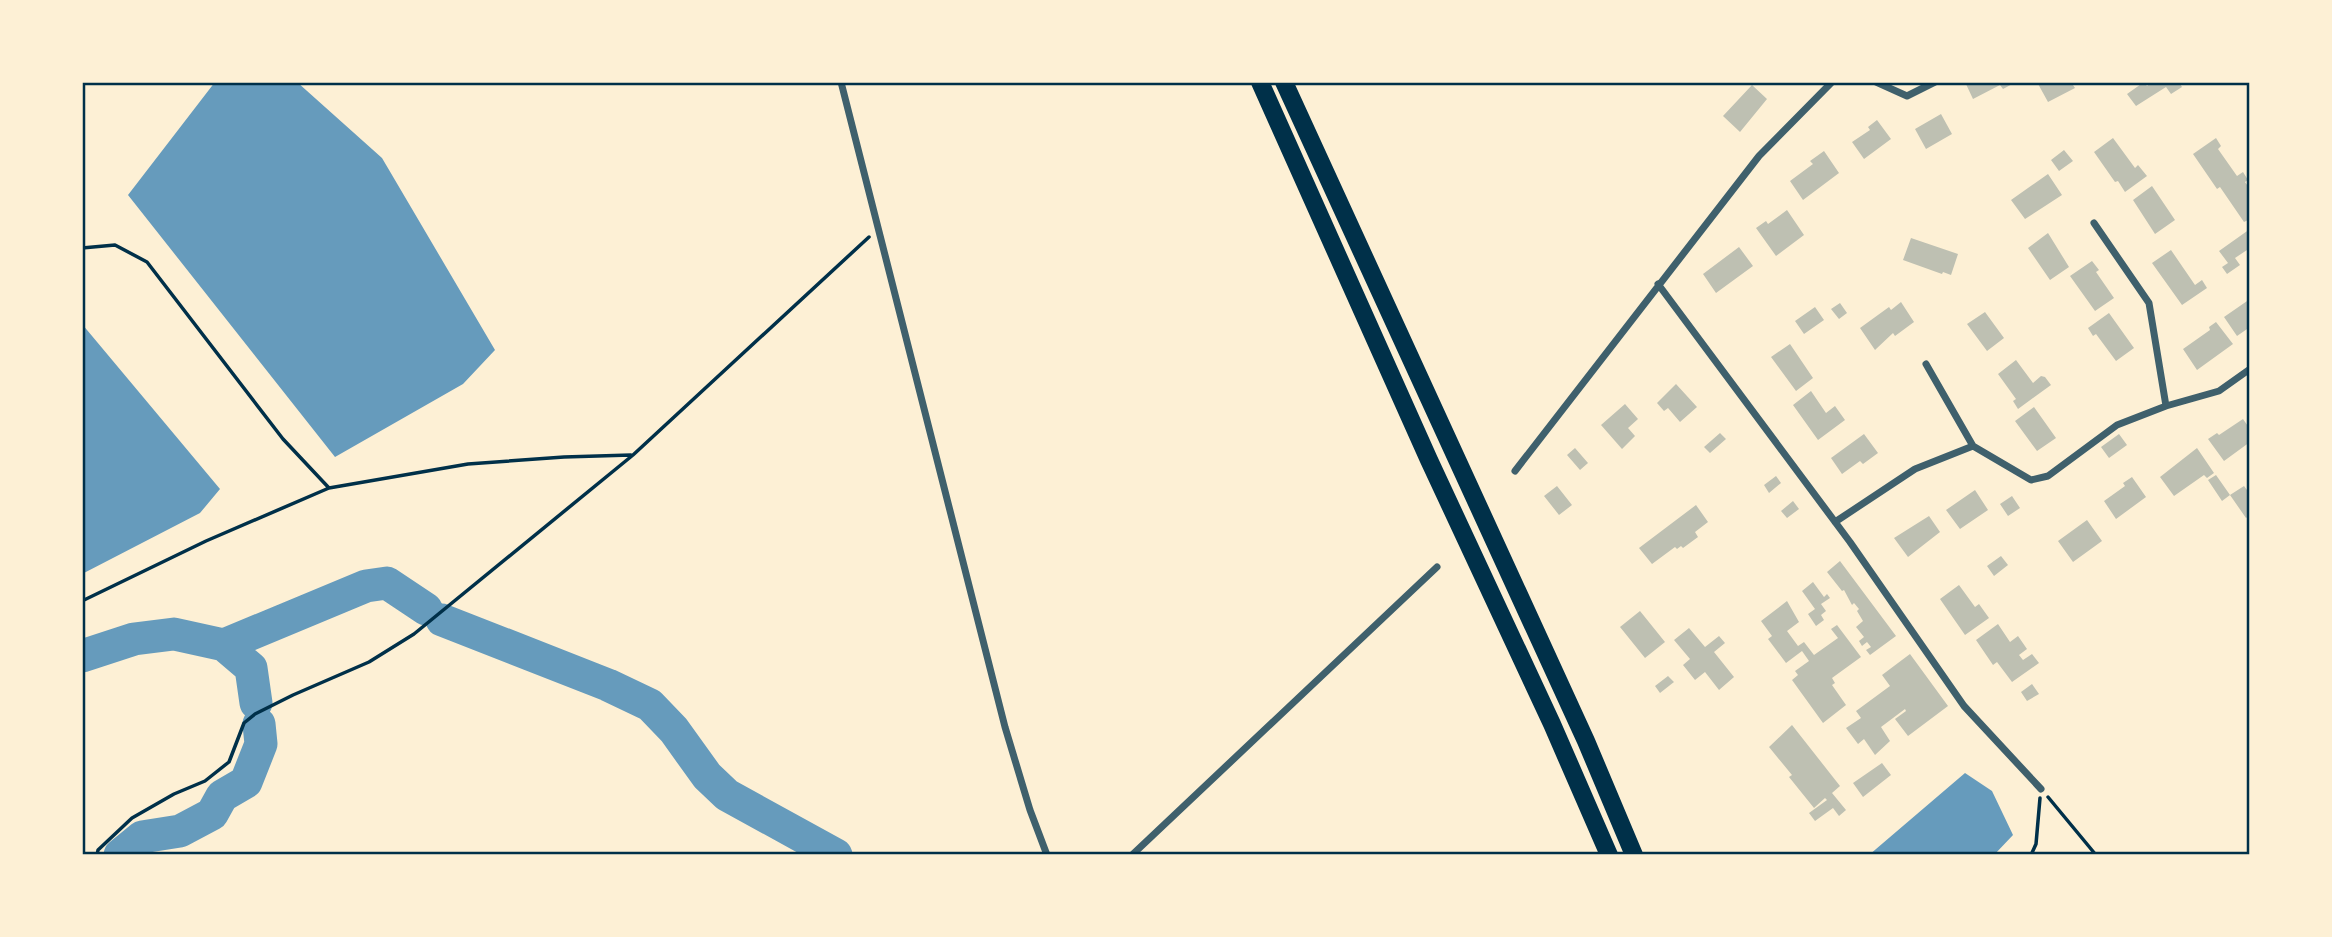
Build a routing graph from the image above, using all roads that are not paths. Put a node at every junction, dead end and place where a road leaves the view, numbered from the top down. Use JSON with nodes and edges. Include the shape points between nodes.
{"nodes":[{"id":1,"x":841,"y":82,"type":"edge"},
{"id":2,"x":1260,"y":82,"type":"edge"},
{"id":3,"x":1284,"y":82,"type":"edge"},
{"id":4,"x":1832,"y":82,"type":"edge"},
{"id":5,"x":1876,"y":82,"type":"edge"},
{"id":6,"x":1934,"y":82,"type":"edge"},
{"id":7,"x":2094,"y":223,"type":"dead end"},
{"id":8,"x":1658,"y":284,"type":"junction"},
{"id":9,"x":1926,"y":364,"type":"dead end"},
{"id":10,"x":2250,"y":369,"type":"edge"},
{"id":11,"x":2166,"y":406,"type":"junction"},
{"id":12,"x":1973,"y":446,"type":"junction"},
{"id":13,"x":1516,"y":471,"type":"dead end"},
{"id":14,"x":1835,"y":522,"type":"junction"},
{"id":15,"x":1437,"y":567,"type":"dead end"},
{"id":16,"x":2041,"y":789,"type":"road end"},
{"id":17,"x":1047,"y":855,"type":"edge"},
{"id":18,"x":1132,"y":855,"type":"edge"},
{"id":19,"x":1609,"y":855,"type":"edge"},
{"id":20,"x":1633,"y":855,"type":"edge"}],
"edges":[{"from":1,"to":17,"type":"street","via":[[1006,727]]},
{"from":2,"to":19,"type":"highway"},
{"from":3,"to":20,"type":"highway","via":[[1586,741]]},
{"from":4,"to":8,"type":"street","via":[[1759,156]]},
{"from":5,"to":6,"type":"street","via":[[1907,96]]},
{"from":7,"to":11,"type":"street","via":[[2149,303]]},
{"from":8,"to":13,"type":"street"},
{"from":8,"to":14,"type":"street"},
{"from":9,"to":12,"type":"street"},
{"from":10,"to":11,"type":"street","via":[[2219,391]]},
{"from":11,"to":12,"type":"street","via":[[2117,425],[2048,476],[2031,480]]},
{"from":12,"to":14,"type":"street","via":[[1915,470]]},
{"from":14,"to":16,"type":"street","via":[[1964,706]]},
{"from":15,"to":18,"type":"street"}]}
